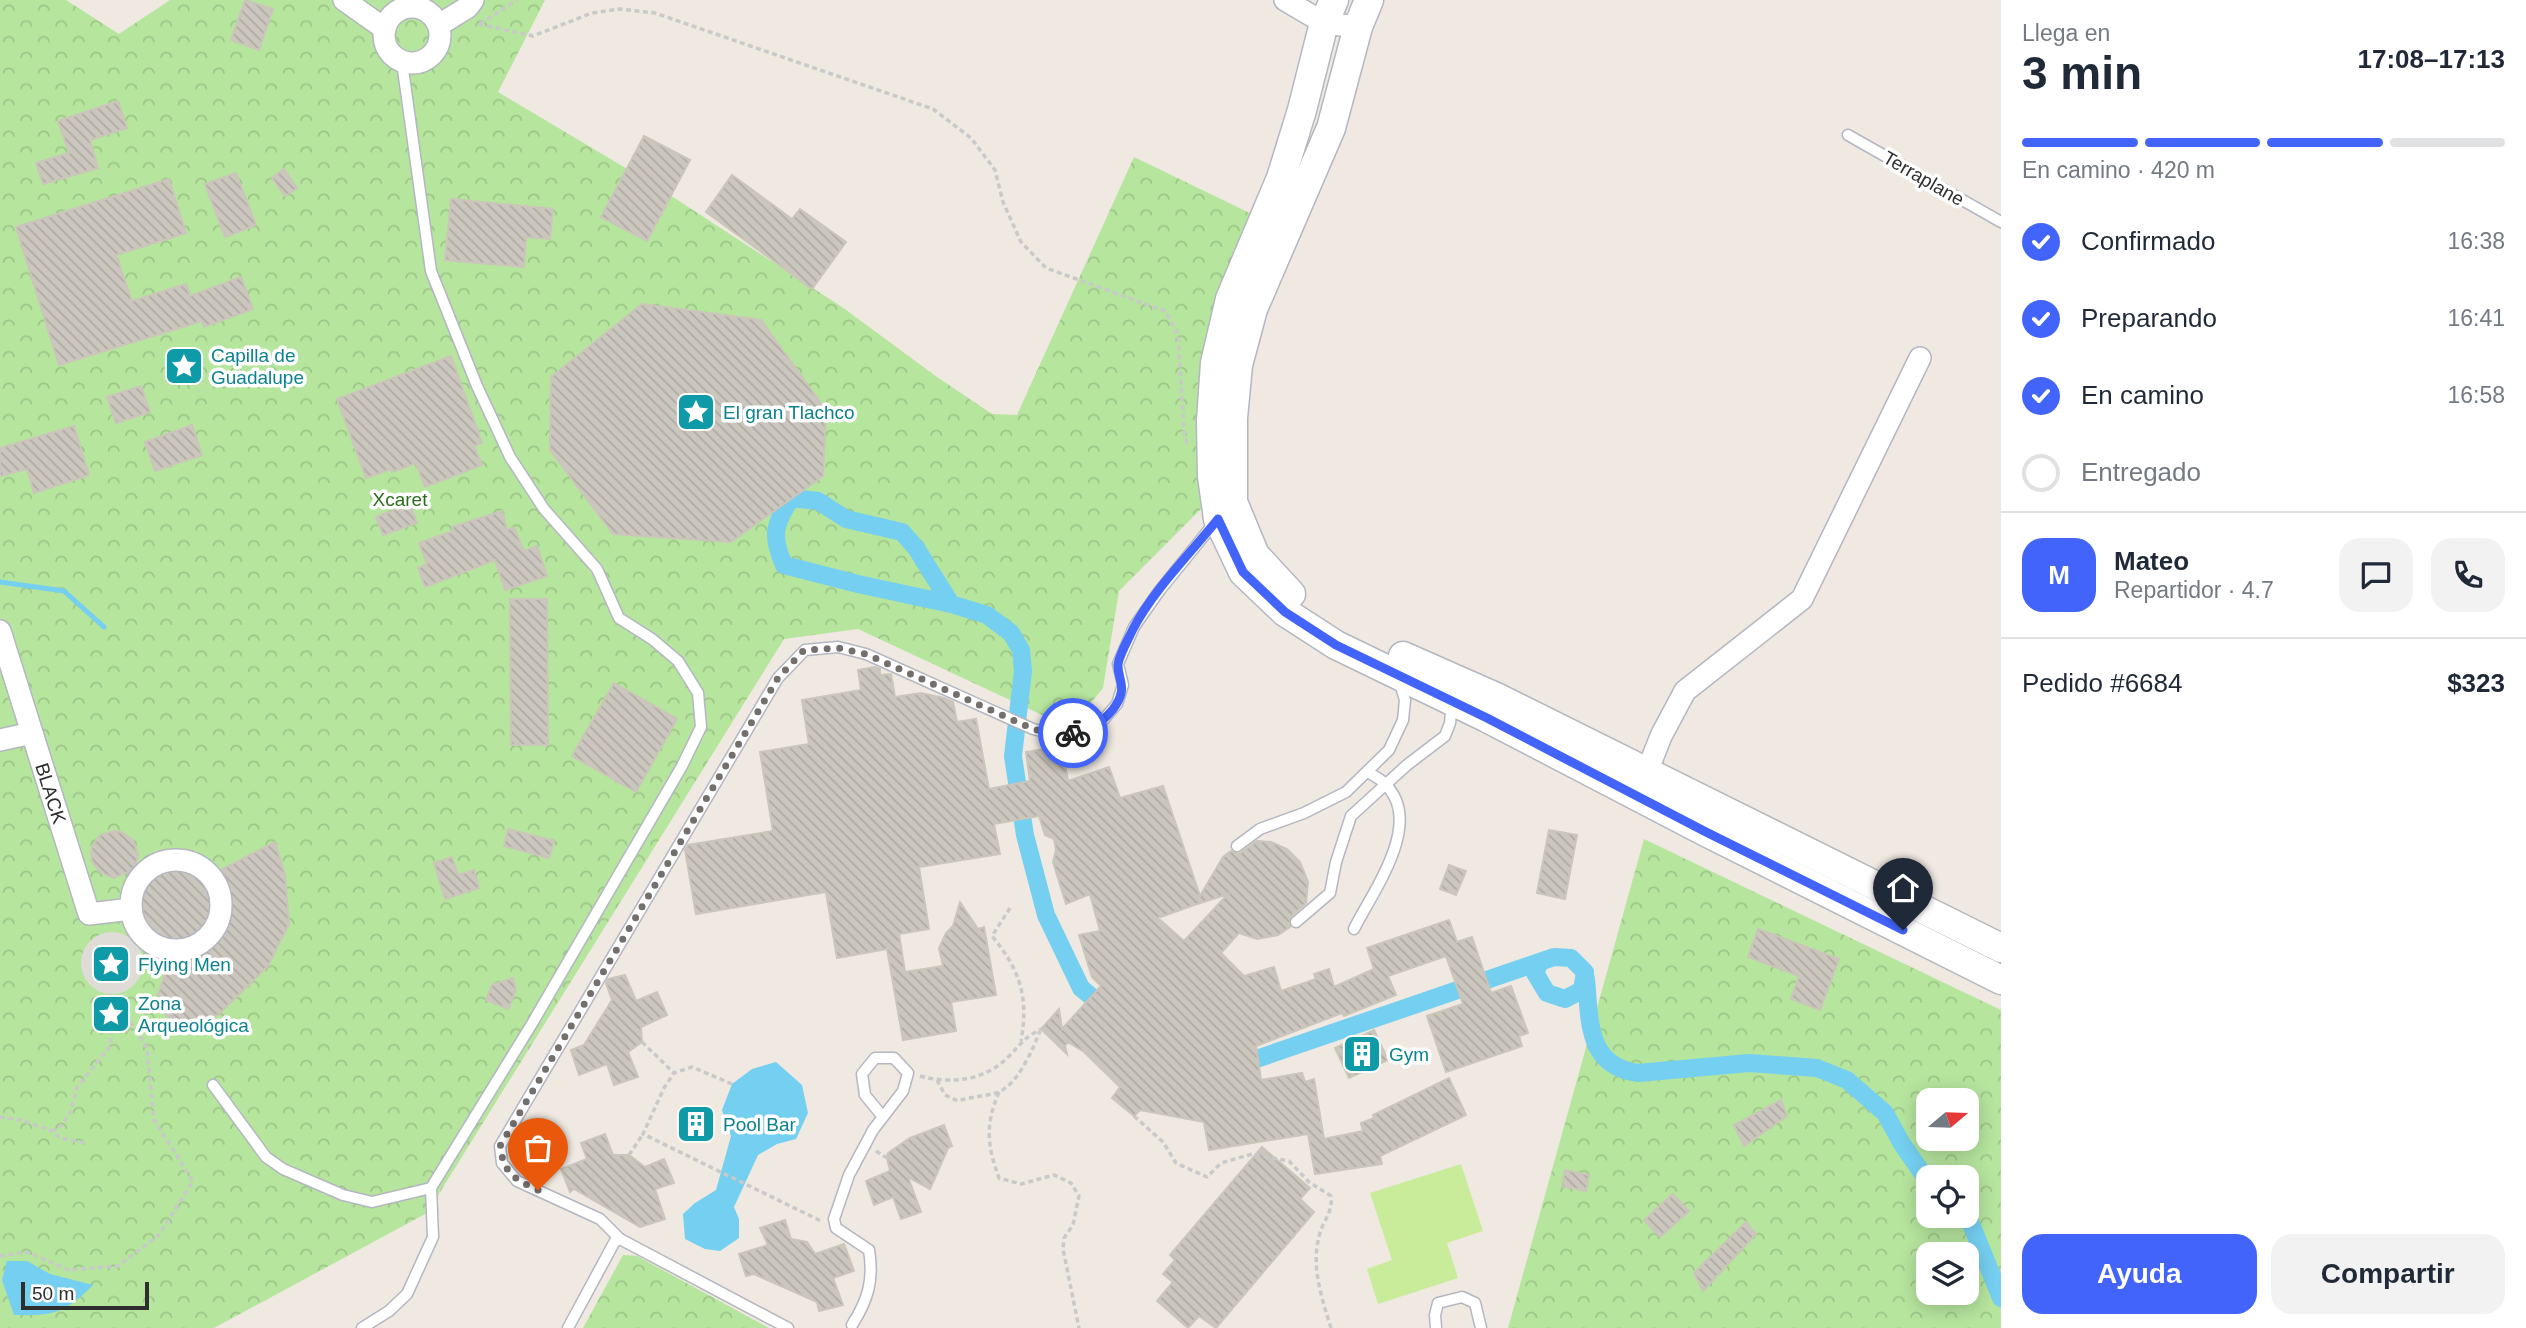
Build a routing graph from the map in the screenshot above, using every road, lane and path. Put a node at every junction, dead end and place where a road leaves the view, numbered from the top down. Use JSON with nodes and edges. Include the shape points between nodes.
{"nodes":[{"id":1,"x":344,"y":0,"type":"edge"},
{"id":2,"x":473,"y":0,"type":"edge"},
{"id":3,"x":1285,"y":0,"type":"edge"},
{"id":4,"x":1369,"y":0,"type":"edge"},
{"id":5,"x":400,"y":4,"type":"edge"},
{"id":6,"x":1329,"y":12,"type":"edge"},
{"id":7,"x":480,"y":24,"type":"dead end"},
{"id":8,"x":439,"y":26,"type":"junction"},
{"id":9,"x":1358,"y":27,"type":"junction"},
{"id":10,"x":385,"y":29,"type":"junction"},
{"id":11,"x":402,"y":62,"type":"junction"},
{"id":12,"x":1848,"y":135,"type":"dead end"},
{"id":13,"x":2001,"y":222,"type":"edge"},
{"id":14,"x":1920,"y":358,"type":"dead end"},
{"id":15,"x":1212,"y":476,"type":"junction"},
{"id":16,"x":1225,"y":510,"type":"junction"},
{"id":17,"x":0,"y":631,"type":"edge"},
{"id":18,"x":1397,"y":674,"type":"junction"},
{"id":19,"x":1457,"y":691,"type":"junction"},
{"id":20,"x":32,"y":733,"type":"junction"},
{"id":21,"x":0,"y":740,"type":"edge"},
{"id":22,"x":1367,"y":772,"type":"junction"},
{"id":23,"x":1647,"y":772,"type":"junction"},
{"id":24,"x":1387,"y":785,"type":"junction"},
{"id":25,"x":1237,"y":846,"type":"dead end"},
{"id":26,"x":1010,"y":908,"type":"dead end"},
{"id":27,"x":131,"y":909,"type":"junction"},
{"id":28,"x":1296,"y":922,"type":"dead end"},
{"id":29,"x":1354,"y":929,"type":"dead end"},
{"id":30,"x":2001,"y":948,"type":"edge"},
{"id":31,"x":2001,"y":979,"type":"edge"},
{"id":32,"x":109,"y":994,"type":"dead end"},
{"id":33,"x":111,"y":1014,"type":"junction"},
{"id":34,"x":1021,"y":1041,"type":"junction"},
{"id":35,"x":642,"y":1042,"type":"dead end"},
{"id":36,"x":674,"y":1073,"type":"junction"},
{"id":37,"x":908,"y":1073,"type":"junction"},
{"id":38,"x":937,"y":1080,"type":"junction"},
{"id":39,"x":732,"y":1084,"type":"dead end"},
{"id":40,"x":213,"y":1085,"type":"dead end"},
{"id":41,"x":999,"y":1092,"type":"junction"},
{"id":42,"x":1134,"y":1116,"type":"dead end"},
{"id":43,"x":0,"y":1117,"type":"edge"},
{"id":44,"x":883,"y":1117,"type":"junction"},
{"id":45,"x":52,"y":1131,"type":"junction"},
{"id":46,"x":643,"y":1133,"type":"junction"},
{"id":47,"x":86,"y":1143,"type":"dead end"},
{"id":48,"x":629,"y":1154,"type":"dead end"},
{"id":49,"x":432,"y":1188,"type":"junction"},
{"id":50,"x":836,"y":1228,"type":"junction"},
{"id":51,"x":620,"y":1239,"type":"junction"},
{"id":52,"x":0,"y":1256,"type":"edge"},
{"id":53,"x":850,"y":1327,"type":"edge"},
{"id":54,"x":362,"y":1328,"type":"edge"},
{"id":55,"x":568,"y":1328,"type":"edge"},
{"id":56,"x":788,"y":1328,"type":"edge"},
{"id":57,"x":1079,"y":1328,"type":"edge"},
{"id":58,"x":1331,"y":1328,"type":"edge"},
{"id":59,"x":1436,"y":1328,"type":"edge"},
{"id":60,"x":1481,"y":1328,"type":"edge"}],
"edges":[{"from":1,"to":10,"type":"street"},
{"from":2,"to":8,"type":"street"},
{"from":3,"to":6,"type":"street"},
{"from":4,"to":9,"type":"street"},
{"from":5,"to":8,"type":"street","via":[[422,9]]},
{"from":5,"to":10,"type":"street"},
{"from":6,"to":9,"type":"street"},
{"from":6,"to":15,"type":"street","via":[[1281,178],[1230,299],[1215,363]]},
{"from":7,"to":15,"type":"path","via":[[533,36],[592,13],[620,9],[655,13],[933,110],[971,138],[995,170],[1021,242],[1046,268],[1166,311],[1178,334],[1184,431],[1194,469]]},
{"from":8,"to":11,"type":"street","via":[[440,41],[432,56],[418,63]]},
{"from":9,"to":16,"type":"street","via":[[1331,128],[1253,309],[1238,365]]},
{"from":10,"to":11,"type":"street","via":[[386,46]]},
{"from":11,"to":49,"type":"lane","via":[[431,271],[477,387],[510,457],[544,509],[597,569],[619,618],[678,661],[698,693],[701,727],[540,1010]]},
{"from":12,"to":13,"type":"lane","name":"Terraplane"},
{"from":14,"to":23,"type":"street","via":[[1802,599],[1685,691]]},
{"from":15,"to":16,"type":"street"},
{"from":16,"to":18,"type":"street","via":[[1243,572],[1285,612],[1336,645]]},
{"from":16,"to":19,"type":"street","via":[[1255,555],[1289,593],[1340,628]]},
{"from":16,"to":51,"type":"lane","via":[[1134,627],[1118,664],[1123,685],[1117,704],[1082,733],[1033,729],[866,654],[838,648],[804,650],[778,678],[500,1146],[502,1163],[517,1181],[600,1219]]},
{"from":17,"to":20,"type":"street","name":"BLACK"},
{"from":18,"to":19,"type":"street"},
{"from":18,"to":22,"type":"lane","via":[[1405,700],[1403,720],[1389,750]]},
{"from":19,"to":23,"type":"street"},
{"from":19,"to":24,"type":"lane","via":[[1445,736]]},
{"from":19,"to":31,"type":"street","via":[[1706,832]]},
{"from":20,"to":21,"type":"street"},
{"from":20,"to":27,"type":"street","name":"BLACK","via":[[89,914]]},
{"from":22,"to":24,"type":"lane"},
{"from":22,"to":25,"type":"lane","via":[[1346,792],[1261,829]]},
{"from":23,"to":30,"type":"street"},
{"from":24,"to":28,"type":"lane","via":[[1350,816],[1330,893]]},
{"from":24,"to":29,"type":"lane","via":[[1402,819],[1399,842]]},
{"from":26,"to":34,"type":"path","via":[[992,936],[1007,954],[1025,1000]]},
{"from":27,"to":27,"type":"street","via":[[140,935],[154,946],[190,950],[216,927],[220,892],[211,876],[197,865],[162,861],[146,870],[135,884]]},
{"from":32,"to":33,"type":"path"},
{"from":33,"to":45,"type":"path","via":[[111,1045],[77,1087],[66,1120]]},
{"from":33,"to":52,"type":"path","via":[[128,1018],[147,1048],[154,1120],[193,1181],[159,1235],[118,1266],[69,1270],[27,1252]]},
{"from":34,"to":38,"type":"path","via":[[985,1074]]},
{"from":34,"to":41,"type":"path","via":[[1041,1029],[1029,1058]]},
{"from":35,"to":36,"type":"path"},
{"from":36,"to":39,"type":"path","via":[[692,1067]]},
{"from":36,"to":46,"type":"path"},
{"from":37,"to":38,"type":"path"},
{"from":37,"to":44,"type":"lane","via":[[903,1091]]},
{"from":37,"to":44,"type":"lane","via":[[894,1058],[875,1058],[862,1074],[864,1096]]},
{"from":38,"to":41,"type":"path","via":[[945,1095],[958,1101]]},
{"from":40,"to":49,"type":"lane","via":[[266,1157],[283,1170],[372,1202]]},
{"from":41,"to":57,"type":"path","via":[[990,1114],[989,1136],[999,1178],[1021,1184],[1054,1175],[1071,1183],[1079,1196],[1063,1249]]},
{"from":42,"to":58,"type":"path","via":[[1163,1142],[1176,1163],[1207,1177],[1222,1163],[1252,1154],[1289,1161],[1331,1196],[1332,1209],[1319,1235],[1316,1258]]},
{"from":43,"to":45,"type":"path"},
{"from":44,"to":50,"type":"lane","via":[[849,1175],[834,1219]]},
{"from":45,"to":47,"type":"path","via":[[60,1138]]},
{"from":46,"to":48,"type":"path"},
{"from":46,"to":50,"type":"path"},
{"from":49,"to":54,"type":"lane","via":[[433,1237],[407,1294]]},
{"from":50,"to":53,"type":"lane","via":[[869,1250],[871,1261],[866,1298]]},
{"from":51,"to":55,"type":"lane"},
{"from":51,"to":56,"type":"lane"},
{"from":59,"to":60,"type":"lane","via":[[1438,1304],[1462,1297],[1475,1303]]}]}
